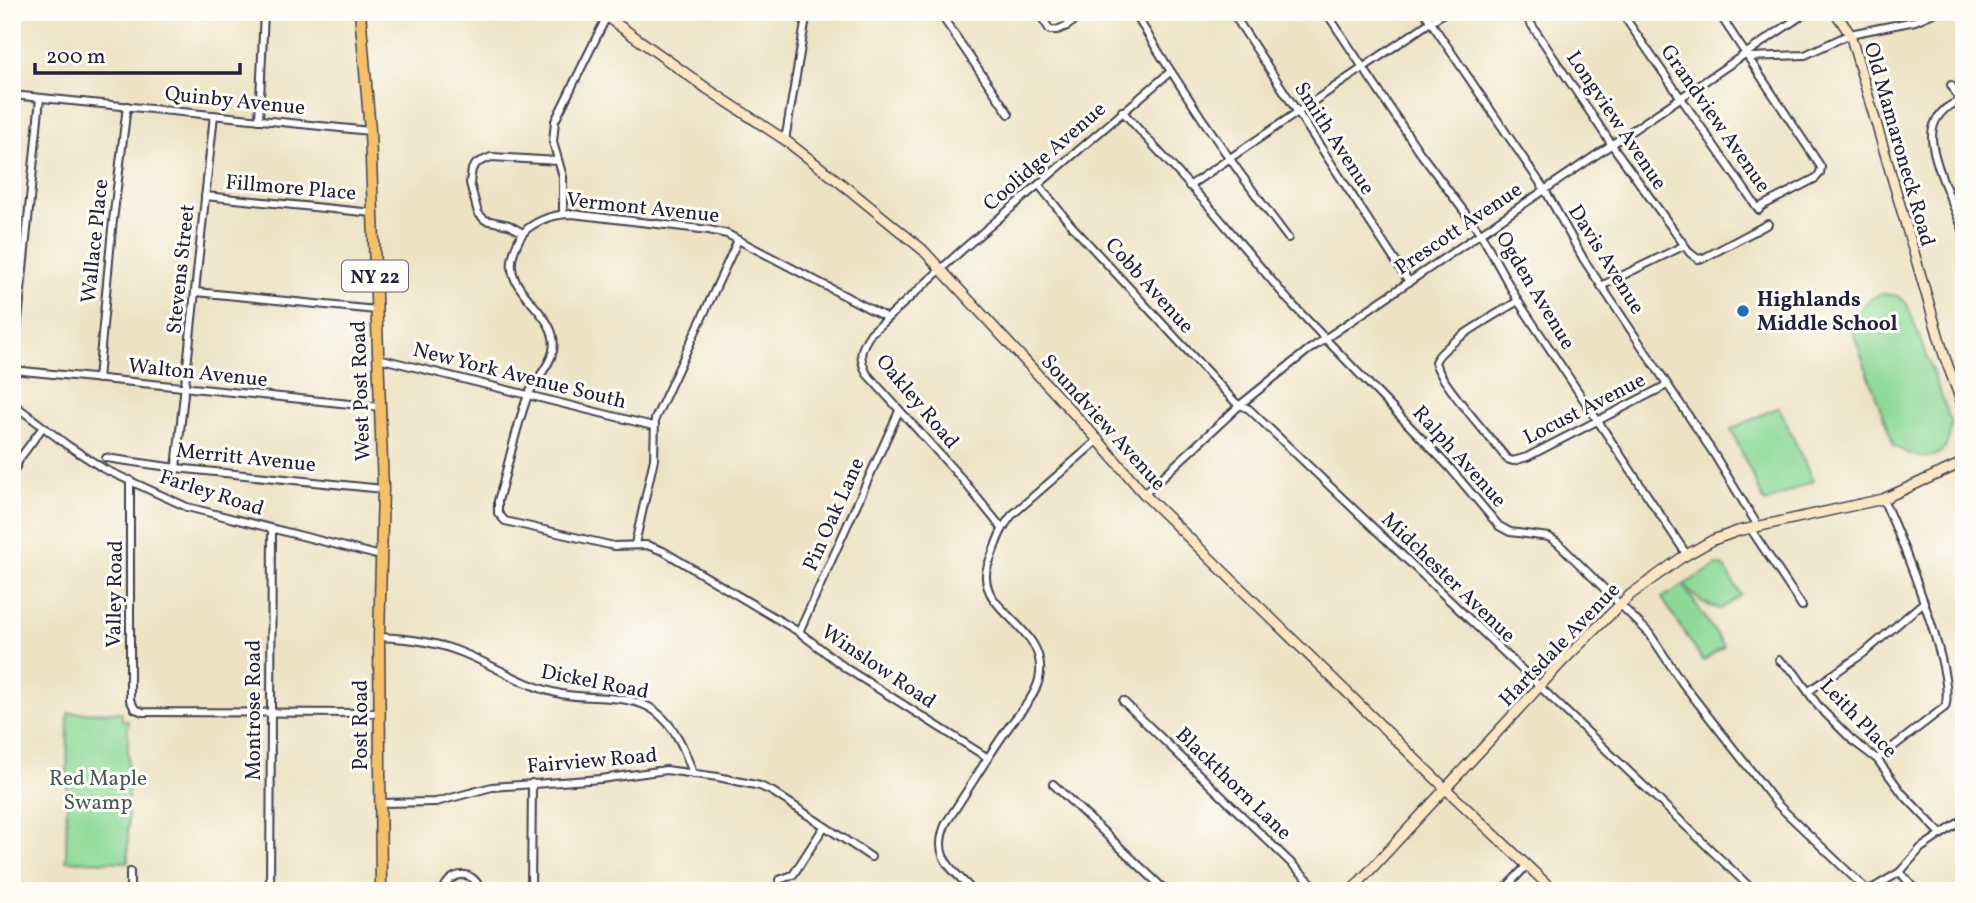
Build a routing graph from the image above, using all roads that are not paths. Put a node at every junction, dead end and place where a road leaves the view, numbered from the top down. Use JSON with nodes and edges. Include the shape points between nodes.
{"nodes":[{"id":1,"x":264,"y":12,"type":"edge"},
{"id":2,"x":360,"y":12,"type":"edge"},
{"id":3,"x":807,"y":12,"type":"edge"},
{"id":4,"x":939,"y":12,"type":"edge"},
{"id":5,"x":1038,"y":12,"type":"edge"},
{"id":6,"x":1086,"y":12,"type":"edge"},
{"id":7,"x":1133,"y":12,"type":"edge"},
{"id":8,"x":1232,"y":12,"type":"edge"},
{"id":9,"x":1326,"y":12,"type":"edge"},
{"id":10,"x":1424,"y":12,"type":"edge"},
{"id":11,"x":1445,"y":12,"type":"edge"},
{"id":12,"x":1523,"y":12,"type":"edge"},
{"id":13,"x":1621,"y":12,"type":"edge"},
{"id":14,"x":1718,"y":12,"type":"edge"},
{"id":15,"x":1807,"y":12,"type":"edge"},
{"id":16,"x":1835,"y":12,"type":"edge"},
{"id":17,"x":1936,"y":12,"type":"edge"},
{"id":18,"x":605,"y":14,"type":"edge"},
{"id":19,"x":1430,"y":22,"type":"junction"},
{"id":20,"x":1850,"y":34,"type":"junction"},
{"id":21,"x":1748,"y":55,"type":"junction"},
{"id":22,"x":1364,"y":67,"type":"junction"},
{"id":23,"x":1170,"y":72,"type":"junction"},
{"id":24,"x":1951,"y":85,"type":"dead end"},
{"id":25,"x":12,"y":95,"type":"edge"},
{"id":26,"x":1681,"y":97,"type":"junction"},
{"id":27,"x":40,"y":98,"type":"junction"},
{"id":28,"x":1962,"y":101,"type":"edge"},
{"id":29,"x":127,"y":106,"type":"junction"},
{"id":30,"x":1122,"y":111,"type":"junction"},
{"id":31,"x":1297,"y":113,"type":"junction"},
{"id":32,"x":1009,"y":114,"type":"dead end"},
{"id":33,"x":214,"y":115,"type":"junction"},
{"id":34,"x":259,"y":120,"type":"junction"},
{"id":35,"x":370,"y":131,"type":"junction"},
{"id":36,"x":785,"y":140,"type":"junction"},
{"id":37,"x":1612,"y":145,"type":"junction"},
{"id":38,"x":1230,"y":158,"type":"junction"},
{"id":39,"x":558,"y":161,"type":"junction"},
{"id":40,"x":1039,"y":185,"type":"junction"},
{"id":41,"x":1189,"y":187,"type":"junction"},
{"id":42,"x":1545,"y":190,"type":"junction"},
{"id":43,"x":205,"y":197,"type":"junction"},
{"id":44,"x":373,"y":213,"type":"junction"},
{"id":45,"x":563,"y":214,"type":"junction"},
{"id":46,"x":1768,"y":224,"type":"dead end"},
{"id":47,"x":1964,"y":232,"type":"edge"},
{"id":48,"x":523,"y":233,"type":"junction"},
{"id":49,"x":1480,"y":234,"type":"junction"},
{"id":50,"x":1288,"y":238,"type":"dead end"},
{"id":51,"x":738,"y":240,"type":"junction"},
{"id":52,"x":1683,"y":246,"type":"junction"},
{"id":53,"x":942,"y":269,"type":"junction"},
{"id":54,"x":12,"y":272,"type":"edge"},
{"id":55,"x":23,"y":272,"type":"junction"},
{"id":56,"x":1409,"y":282,"type":"junction"},
{"id":57,"x":1601,"y":286,"type":"junction"},
{"id":58,"x":196,"y":292,"type":"junction"},
{"id":59,"x":1518,"y":301,"type":"junction"},
{"id":60,"x":376,"y":310,"type":"junction"},
{"id":61,"x":887,"y":318,"type":"junction"},
{"id":62,"x":1324,"y":340,"type":"junction"},
{"id":63,"x":378,"y":358,"type":"junction"},
{"id":64,"x":13,"y":372,"type":"edge"},
{"id":65,"x":98,"y":379,"type":"junction"},
{"id":66,"x":1667,"y":385,"type":"junction"},
{"id":67,"x":186,"y":388,"type":"junction"},
{"id":68,"x":527,"y":396,"type":"junction"},
{"id":69,"x":12,"y":402,"type":"edge"},
{"id":70,"x":1240,"y":405,"type":"junction"},
{"id":71,"x":380,"y":407,"type":"junction"},
{"id":72,"x":1964,"y":409,"type":"edge"},
{"id":73,"x":899,"y":411,"type":"junction"},
{"id":74,"x":1598,"y":421,"type":"junction"},
{"id":75,"x":653,"y":426,"type":"junction"},
{"id":76,"x":43,"y":427,"type":"junction"},
{"id":77,"x":1098,"y":440,"type":"junction"},
{"id":78,"x":106,"y":458,"type":"dead end"},
{"id":79,"x":1964,"y":462,"type":"edge"},
{"id":80,"x":176,"y":468,"type":"junction"},
{"id":81,"x":12,"y":474,"type":"edge"},
{"id":82,"x":130,"y":480,"type":"junction"},
{"id":83,"x":383,"y":489,"type":"junction"},
{"id":84,"x":1144,"y":494,"type":"junction"},
{"id":85,"x":1883,"y":499,"type":"junction"},
{"id":86,"x":1002,"y":527,"type":"junction"},
{"id":87,"x":1754,"y":527,"type":"junction"},
{"id":88,"x":272,"y":530,"type":"junction"},
{"id":89,"x":635,"y":544,"type":"junction"},
{"id":90,"x":1687,"y":555,"type":"junction"},
{"id":91,"x":381,"y":558,"type":"junction"},
{"id":92,"x":1924,"y":602,"type":"junction"},
{"id":93,"x":1619,"y":604,"type":"junction"},
{"id":94,"x":1802,"y":606,"type":"dead end"},
{"id":95,"x":799,"y":632,"type":"junction"},
{"id":96,"x":379,"y":637,"type":"junction"},
{"id":97,"x":1779,"y":660,"type":"dead end"},
{"id":98,"x":1540,"y":687,"type":"junction"},
{"id":99,"x":1809,"y":691,"type":"junction"},
{"id":100,"x":1123,"y":701,"type":"dead end"},
{"id":101,"x":270,"y":712,"type":"junction"},
{"id":102,"x":379,"y":713,"type":"junction"},
{"id":103,"x":988,"y":758,"type":"junction"},
{"id":104,"x":1877,"y":759,"type":"junction"},
{"id":105,"x":692,"y":774,"type":"junction"},
{"id":106,"x":532,"y":783,"type":"junction"},
{"id":107,"x":1053,"y":784,"type":"dead end"},
{"id":108,"x":1446,"y":789,"type":"junction"},
{"id":109,"x":380,"y":803,"type":"junction"},
{"id":110,"x":1962,"y":821,"type":"edge"},
{"id":111,"x":824,"y":827,"type":"junction"},
{"id":112,"x":1964,"y":832,"type":"edge"},
{"id":113,"x":1941,"y":834,"type":"junction"},
{"id":114,"x":870,"y":857,"type":"dead end"},
{"id":115,"x":1527,"y":865,"type":"junction"},
{"id":116,"x":130,"y":872,"type":"dead end"},
{"id":117,"x":1900,"y":872,"type":"junction"},
{"id":118,"x":779,"y":880,"type":"dead end"},
{"id":119,"x":130,"y":891,"type":"edge"},
{"id":120,"x":270,"y":891,"type":"edge"},
{"id":121,"x":381,"y":891,"type":"edge"},
{"id":122,"x":443,"y":891,"type":"edge"},
{"id":123,"x":481,"y":891,"type":"edge"},
{"id":124,"x":531,"y":891,"type":"edge"},
{"id":125,"x":973,"y":891,"type":"edge"},
{"id":126,"x":1166,"y":891,"type":"edge"},
{"id":127,"x":1320,"y":891,"type":"edge"},
{"id":128,"x":1351,"y":891,"type":"edge"},
{"id":129,"x":1503,"y":891,"type":"edge"},
{"id":130,"x":1554,"y":891,"type":"edge"},
{"id":131,"x":1754,"y":891,"type":"edge"},
{"id":132,"x":1868,"y":891,"type":"edge"},
{"id":133,"x":1916,"y":891,"type":"edge"}],
"edges":[{"from":1,"to":34,"type":"street"},
{"from":2,"to":35,"type":"main road","name":"West Post Road","number":"NY 22"},
{"from":3,"to":36,"type":"street"},
{"from":4,"to":32,"type":"street"},
{"from":5,"to":6,"type":"street","via":[[1050,30]]},
{"from":7,"to":23,"type":"street"},
{"from":8,"to":31,"type":"street","name":"Smith Avenue"},
{"from":9,"to":22,"type":"street","name":"Ogden Avenue"},
{"from":10,"to":19,"type":"street","name":"Davis Avenue"},
{"from":11,"to":19,"type":"street"},
{"from":12,"to":37,"type":"street","name":"Longview Avenue"},
{"from":13,"to":26,"type":"street","name":"Grandview Avenue"},
{"from":14,"to":21,"type":"street"},
{"from":15,"to":21,"type":"street","name":"Prescott Avenue"},
{"from":16,"to":20,"type":"street","name":"Old Mamaroneck Road"},
{"from":17,"to":20,"type":"street","via":[[1915,21]]},
{"from":18,"to":36,"type":"street","name":"Soundview Avenue"},
{"from":18,"to":39,"type":"street","via":[[555,121],[553,142]]},
{"from":19,"to":22,"type":"street"},
{"from":19,"to":42,"type":"street","name":"Davis Avenue"},
{"from":20,"to":21,"type":"street","via":[[1805,55]]},
{"from":20,"to":72,"type":"street","name":"Old Mamaroneck Road"},
{"from":21,"to":26,"type":"street","name":"Prescott Avenue"},
{"from":21,"to":26,"type":"street","name":"Grandview Avenue","via":[[1821,166],[1816,178],[1759,209]]},
{"from":22,"to":31,"type":"street"},
{"from":22,"to":49,"type":"street","name":"Ogden Avenue"},
{"from":23,"to":30,"type":"street","name":"Coolidge Avenue"},
{"from":23,"to":38,"type":"street"},
{"from":24,"to":28,"type":"street"},
{"from":25,"to":27,"type":"street","name":"Quinby Avenue"},
{"from":26,"to":37,"type":"street","name":"Prescott Avenue"},
{"from":27,"to":29,"type":"street","name":"Quinby Avenue"},
{"from":27,"to":55,"type":"street"},
{"from":28,"to":47,"type":"street","via":[[1938,116],[1932,138]]},
{"from":29,"to":33,"type":"street","name":"Quinby Avenue"},
{"from":29,"to":65,"type":"street","name":"Wallace Place"},
{"from":30,"to":40,"type":"street","name":"Coolidge Avenue"},
{"from":30,"to":41,"type":"street","name":"Ralph Avenue"},
{"from":31,"to":38,"type":"street"},
{"from":31,"to":56,"type":"street","name":"Smith Avenue"},
{"from":33,"to":34,"type":"street","name":"Quinby Avenue"},
{"from":33,"to":43,"type":"street","name":"Stevens Street"},
{"from":34,"to":35,"type":"street","name":"Quinby Avenue"},
{"from":35,"to":44,"type":"main road","name":"West Post Road","number":"NY 22"},
{"from":36,"to":53,"type":"street","name":"Soundview Avenue"},
{"from":37,"to":42,"type":"street","name":"Prescott Avenue"},
{"from":37,"to":52,"type":"street","name":"Longview Avenue"},
{"from":38,"to":41,"type":"street"},
{"from":38,"to":50,"type":"street"},
{"from":39,"to":45,"type":"street","via":[[564,186]]},
{"from":39,"to":48,"type":"street","via":[[491,157],[477,163],[470,176],[474,205],[485,220]]},
{"from":40,"to":53,"type":"street","name":"Coolidge Avenue"},
{"from":40,"to":70,"type":"street","name":"Cobb Avenue"},
{"from":41,"to":62,"type":"street","name":"Ralph Avenue"},
{"from":42,"to":49,"type":"street","name":"Prescott Avenue"},
{"from":42,"to":57,"type":"street","name":"Davis Avenue"},
{"from":43,"to":44,"type":"street","name":"Fillmore Place"},
{"from":43,"to":58,"type":"street","name":"Stevens Street"},
{"from":44,"to":60,"type":"main road","name":"West Post Road","number":"NY 22"},
{"from":45,"to":48,"type":"street","name":"Vermont Avenue"},
{"from":45,"to":51,"type":"street","name":"Vermont Avenue","via":[[709,230]]},
{"from":46,"to":52,"type":"street","via":[[1704,258],[1698,259]]},
{"from":48,"to":68,"type":"street","via":[[510,262],[512,273],[554,339],[551,357]]},
{"from":49,"to":56,"type":"street","name":"Prescott Avenue"},
{"from":49,"to":59,"type":"street","name":"Ogden Avenue"},
{"from":51,"to":61,"type":"street","name":"Vermont Avenue"},
{"from":51,"to":75,"type":"street","name":"New York Avenue South"},
{"from":52,"to":57,"type":"street"},
{"from":53,"to":61,"type":"street","name":"Oakley Road"},
{"from":53,"to":77,"type":"street","name":"Soundview Avenue"},
{"from":54,"to":55,"type":"street"},
{"from":55,"to":64,"type":"street"},
{"from":56,"to":62,"type":"street","name":"Prescott Avenue"},
{"from":57,"to":66,"type":"street","name":"Davis Avenue"},
{"from":58,"to":60,"type":"street"},
{"from":58,"to":67,"type":"street","name":"Stevens Street"},
{"from":59,"to":74,"type":"street","name":"Ogden Avenue"},
{"from":59,"to":74,"type":"street","name":"Locust Avenue","via":[[1440,353],[1437,369],[1507,459],[1517,460]]},
{"from":60,"to":63,"type":"main road","name":"West Post Road","number":"NY 22"},
{"from":61,"to":73,"type":"street","name":"Oakley Road","via":[[871,333],[860,356],[867,374]]},
{"from":62,"to":70,"type":"street","name":"Prescott Avenue"},
{"from":62,"to":93,"type":"street","name":"Ralph Avenue","via":[[1371,384],[1499,526],[1549,537]]},
{"from":63,"to":68,"type":"street","name":"New York Avenue South"},
{"from":63,"to":71,"type":"main road","name":"West Post Road","number":"NY 22"},
{"from":64,"to":65,"type":"street","name":"Walton Avenue"},
{"from":65,"to":67,"type":"street","name":"Walton Avenue"},
{"from":66,"to":74,"type":"street","name":"Locust Avenue"},
{"from":66,"to":87,"type":"street","name":"Davis Avenue","via":[[1712,451]]},
{"from":67,"to":71,"type":"street","name":"Walton Avenue"},
{"from":67,"to":80,"type":"street","name":"Stevens Street"},
{"from":68,"to":75,"type":"street","name":"New York Avenue South"},
{"from":68,"to":89,"type":"street","name":"Winslow Road","via":[[498,501],[499,517],[614,546]]},
{"from":69,"to":76,"type":"street","name":"Farley Road"},
{"from":70,"to":84,"type":"street","name":"Prescott Avenue"},
{"from":70,"to":98,"type":"street","name":"Midchester Avenue"},
{"from":71,"to":83,"type":"main road","name":"West Post Road","number":"NY 22"},
{"from":73,"to":86,"type":"street","name":"Oakley Road"},
{"from":73,"to":95,"type":"street","name":"Pin Oak Lane"},
{"from":74,"to":90,"type":"street","name":"Ogden Avenue"},
{"from":75,"to":89,"type":"street","name":"New York Avenue South","via":[[654,459]]},
{"from":76,"to":81,"type":"street"},
{"from":76,"to":82,"type":"street","name":"Farley Road"},
{"from":77,"to":84,"type":"street","name":"Soundview Avenue"},
{"from":77,"to":86,"type":"street"},
{"from":78,"to":80,"type":"street","name":"Merritt Avenue"},
{"from":79,"to":85,"type":"street","name":"Hartsdale Avenue"},
{"from":80,"to":83,"type":"street","name":"Merritt Avenue"},
{"from":82,"to":88,"type":"street","name":"Farley Road","via":[[187,507]]},
{"from":82,"to":101,"type":"street","name":"Valley Road","via":[[132,707],[144,712]]},
{"from":83,"to":91,"type":"main road","name":"West Post Road","number":"NY 22"},
{"from":84,"to":108,"type":"street","name":"Soundview Avenue"},
{"from":85,"to":87,"type":"street","name":"Hartsdale Avenue"},
{"from":85,"to":92,"type":"street"},
{"from":86,"to":103,"type":"street","via":[[986,570],[987,587],[1034,646],[1040,675],[1026,705]]},
{"from":87,"to":90,"type":"street","name":"Hartsdale Avenue","via":[[1713,540]]},
{"from":87,"to":94,"type":"street","name":"Davis Avenue"},
{"from":88,"to":91,"type":"street","name":"Farley Road"},
{"from":88,"to":101,"type":"street","name":"Montrose Road"},
{"from":89,"to":95,"type":"street","name":"Winslow Road","via":[[663,551]]},
{"from":90,"to":93,"type":"street","name":"Hartsdale Avenue"},
{"from":91,"to":96,"type":"main road","name":"Post Road","number":"NY 22"},
{"from":92,"to":99,"type":"street","via":[[1864,653]]},
{"from":92,"to":104,"type":"street","via":[[1940,661],[1945,707]]},
{"from":93,"to":98,"type":"street","name":"Hartsdale Avenue"},
{"from":93,"to":132,"type":"street","name":"Ralph Avenue","via":[[1649,633],[1777,804]]},
{"from":95,"to":103,"type":"street","name":"Winslow Road","via":[[847,669]]},
{"from":96,"to":102,"type":"main road","name":"Post Road","number":"NY 22"},
{"from":96,"to":105,"type":"street","name":"Dickel Road","via":[[449,648],[537,689],[648,706],[674,731]]},
{"from":97,"to":99,"type":"street","name":"Leith Place"},
{"from":98,"to":108,"type":"street","name":"Hartsdale Avenue"},
{"from":98,"to":131,"type":"street","name":"Midchester Avenue"},
{"from":99,"to":104,"type":"street","name":"Leith Place","via":[[1852,740]]},
{"from":100,"to":127,"type":"street","name":"Blackthorn Lane"},
{"from":101,"to":102,"type":"street"},
{"from":101,"to":120,"type":"street","name":"Montrose Road"},
{"from":102,"to":109,"type":"main road","name":"Post Road","number":"NY 22"},
{"from":103,"to":125,"type":"street","via":[[941,835],[949,869]]},
{"from":104,"to":113,"type":"street","name":"Leith Place"},
{"from":105,"to":106,"type":"street","name":"Fairview Road","via":[[666,770]]},
{"from":105,"to":111,"type":"street","name":"Fairview Road","via":[[760,786]]},
{"from":106,"to":109,"type":"street","name":"Fairview Road","via":[[481,789],[436,802]]},
{"from":106,"to":124,"type":"street"},
{"from":107,"to":126,"type":"street"},
{"from":108,"to":115,"type":"street","name":"Soundview Avenue"},
{"from":108,"to":128,"type":"street","name":"Hartsdale Avenue"},
{"from":109,"to":121,"type":"main road","name":"Post Road","number":"NY 22"},
{"from":110,"to":112,"type":"street"},
{"from":110,"to":113,"type":"street"},
{"from":111,"to":114,"type":"street","name":"Fairview Road"},
{"from":111,"to":118,"type":"street","via":[[793,875]]},
{"from":113,"to":117,"type":"street"},
{"from":115,"to":129,"type":"street"},
{"from":115,"to":130,"type":"street","name":"Soundview Avenue"},
{"from":116,"to":119,"type":"street"},
{"from":117,"to":132,"type":"street"},
{"from":117,"to":133,"type":"street"},
{"from":122,"to":123,"type":"street","via":[[447,880],[464,874],[476,880]]}]}
